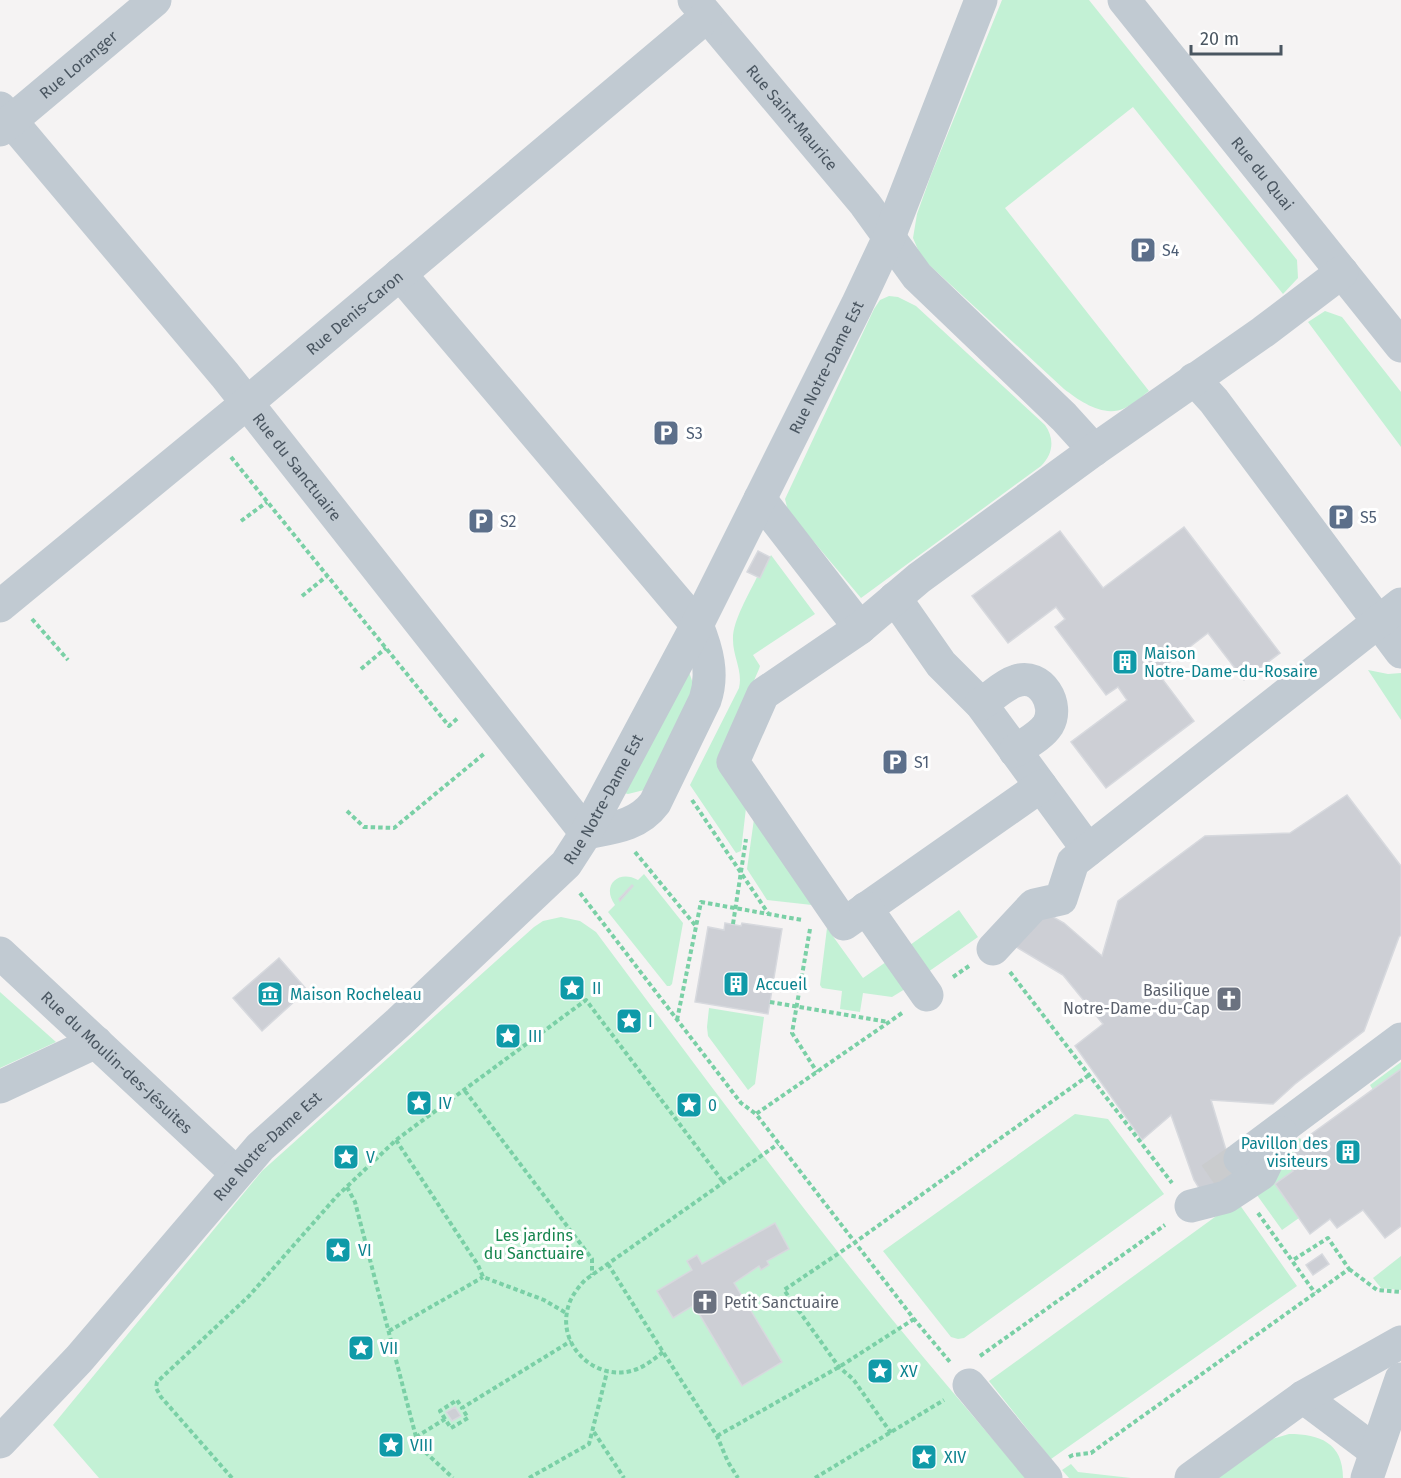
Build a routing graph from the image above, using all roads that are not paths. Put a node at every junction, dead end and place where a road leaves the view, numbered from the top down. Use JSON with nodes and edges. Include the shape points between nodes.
{"nodes":[{"id":1,"x":155,"y":0,"type":"edge"},
{"id":2,"x":981,"y":0,"type":"edge"},
{"id":3,"x":1124,"y":0,"type":"edge"},
{"id":4,"x":701,"y":8,"type":"edge"},
{"id":5,"x":4,"y":119,"type":"edge"},
{"id":6,"x":889,"y":237,"type":"junction"},
{"id":7,"x":1342,"y":272,"type":"junction"},
{"id":8,"x":400,"y":274,"type":"junction"},
{"id":9,"x":1401,"y":346,"type":"edge"},
{"id":10,"x":1194,"y":378,"type":"junction"},
{"id":11,"x":247,"y":403,"type":"junction"},
{"id":12,"x":1094,"y":450,"type":"junction"},
{"id":13,"x":760,"y":499,"type":"junction"},
{"id":14,"x":895,"y":598,"type":"junction"},
{"id":15,"x":6,"y":601,"type":"edge"},
{"id":16,"x":1390,"y":614,"type":"edge"},
{"id":17,"x":697,"y":625,"type":"junction"},
{"id":18,"x":860,"y":628,"type":"junction"},
{"id":19,"x":1401,"y":652,"type":"edge"},
{"id":20,"x":981,"y":704,"type":"junction"},
{"id":21,"x":1015,"y":751,"type":"junction"},
{"id":22,"x":1041,"y":786,"type":"junction"},
{"id":23,"x":586,"y":833,"type":"junction"},
{"id":24,"x":1088,"y":850,"type":"junction"},
{"id":25,"x":866,"y":908,"type":"junction"},
{"id":26,"x":993,"y":949,"type":"road end"},
{"id":27,"x":0,"y":953,"type":"edge"},
{"id":28,"x":927,"y":995,"type":"road end"},
{"id":29,"x":1401,"y":1039,"type":"edge"},
{"id":30,"x":96,"y":1042,"type":"junction"},
{"id":31,"x":0,"y":1087,"type":"edge"},
{"id":32,"x":1283,"y":1129,"type":"junction"},
{"id":33,"x":1240,"y":1158,"type":"tunnel mouth"},
{"id":34,"x":236,"y":1173,"type":"junction"},
{"id":35,"x":1211,"y":1179,"type":"tunnel mouth"},
{"id":36,"x":1401,"y":1342,"type":"edge"},
{"id":37,"x":963,"y":1378,"type":"road end"},
{"id":38,"x":1401,"y":1379,"type":"edge"},
{"id":39,"x":1303,"y":1397,"type":"junction"},
{"id":40,"x":0,"y":1442,"type":"edge"},
{"id":41,"x":1371,"y":1465,"type":"edge"},
{"id":42,"x":1045,"y":1477,"type":"edge"},
{"id":43,"x":1191,"y":1478,"type":"edge"}],
"edges":[{"from":1,"to":5,"type":"street","name":"Rue Loranger"},
{"from":2,"to":6,"type":"street","name":"Rue Notre-Dame Est"},
{"from":3,"to":7,"type":"street","name":"Rue du Quai"},
{"from":4,"to":6,"type":"street","name":"Rue Saint-Maurice"},
{"from":4,"to":8,"type":"street","name":"Rue Denis-Caron"},
{"from":5,"to":11,"type":"street","name":"Rue du Sanctuaire"},
{"from":6,"to":12,"type":"street","name":"Rue Saint-Maurice","via":[[928,288]]},
{"from":6,"to":13,"type":"street","name":"Rue Notre-Dame Est"},
{"from":7,"to":9,"type":"street","name":"Rue du Quai"},
{"from":7,"to":10,"type":"street"},
{"from":8,"to":11,"type":"street","name":"Rue Denis-Caron"},
{"from":8,"to":17,"type":"street"},
{"from":10,"to":12,"type":"street"},
{"from":10,"to":16,"type":"street"},
{"from":11,"to":15,"type":"street","name":"Rue Denis-Caron"},
{"from":11,"to":23,"type":"street","name":"Rue du Sanctuaire"},
{"from":12,"to":14,"type":"street"},
{"from":13,"to":17,"type":"street","name":"Rue Notre-Dame Est"},
{"from":13,"to":18,"type":"street"},
{"from":14,"to":18,"type":"street"},
{"from":14,"to":20,"type":"street","via":[[941,664]]},
{"from":16,"to":19,"type":"street"},
{"from":16,"to":24,"type":"street"},
{"from":17,"to":23,"type":"street","name":"Rue Notre-Dame Est"},
{"from":17,"to":23,"type":"street","via":[[709,662],[709,688],[660,794],[640,819]]},
{"from":18,"to":25,"type":"street","via":[[763,694],[733,762],[844,924]]},
{"from":20,"to":21,"type":"street"},
{"from":20,"to":21,"type":"street","via":[[1020,680],[1036,683],[1047,694],[1052,709],[1048,724]]},
{"from":21,"to":22,"type":"street"},
{"from":22,"to":24,"type":"street"},
{"from":22,"to":25,"type":"street"},
{"from":23,"to":34,"type":"street","name":"Rue Notre-Dame Est","via":[[561,869],[270,1137]]},
{"from":24,"to":26,"type":"street","via":[[1073,862],[1061,899],[1034,905]]},
{"from":25,"to":28,"type":"street"},
{"from":27,"to":30,"type":"street","name":"Rue du Moulin-des-Jésuites"},
{"from":29,"to":32,"type":"street"},
{"from":30,"to":31,"type":"street"},
{"from":30,"to":34,"type":"street","name":"Rue du Moulin-des-Jésuites"},
{"from":32,"to":33,"type":"street"},
{"from":32,"to":35,"type":"street","via":[[1261,1174],[1226,1197],[1191,1206],[1201,1186]]},
{"from":34,"to":40,"type":"street","name":"Rue Notre-Dame Est","via":[[78,1359]]},
{"from":36,"to":39,"type":"street"},
{"from":37,"to":42,"type":"street"},
{"from":38,"to":41,"type":"street"},
{"from":39,"to":41,"type":"street"},
{"from":39,"to":43,"type":"street"}]}
